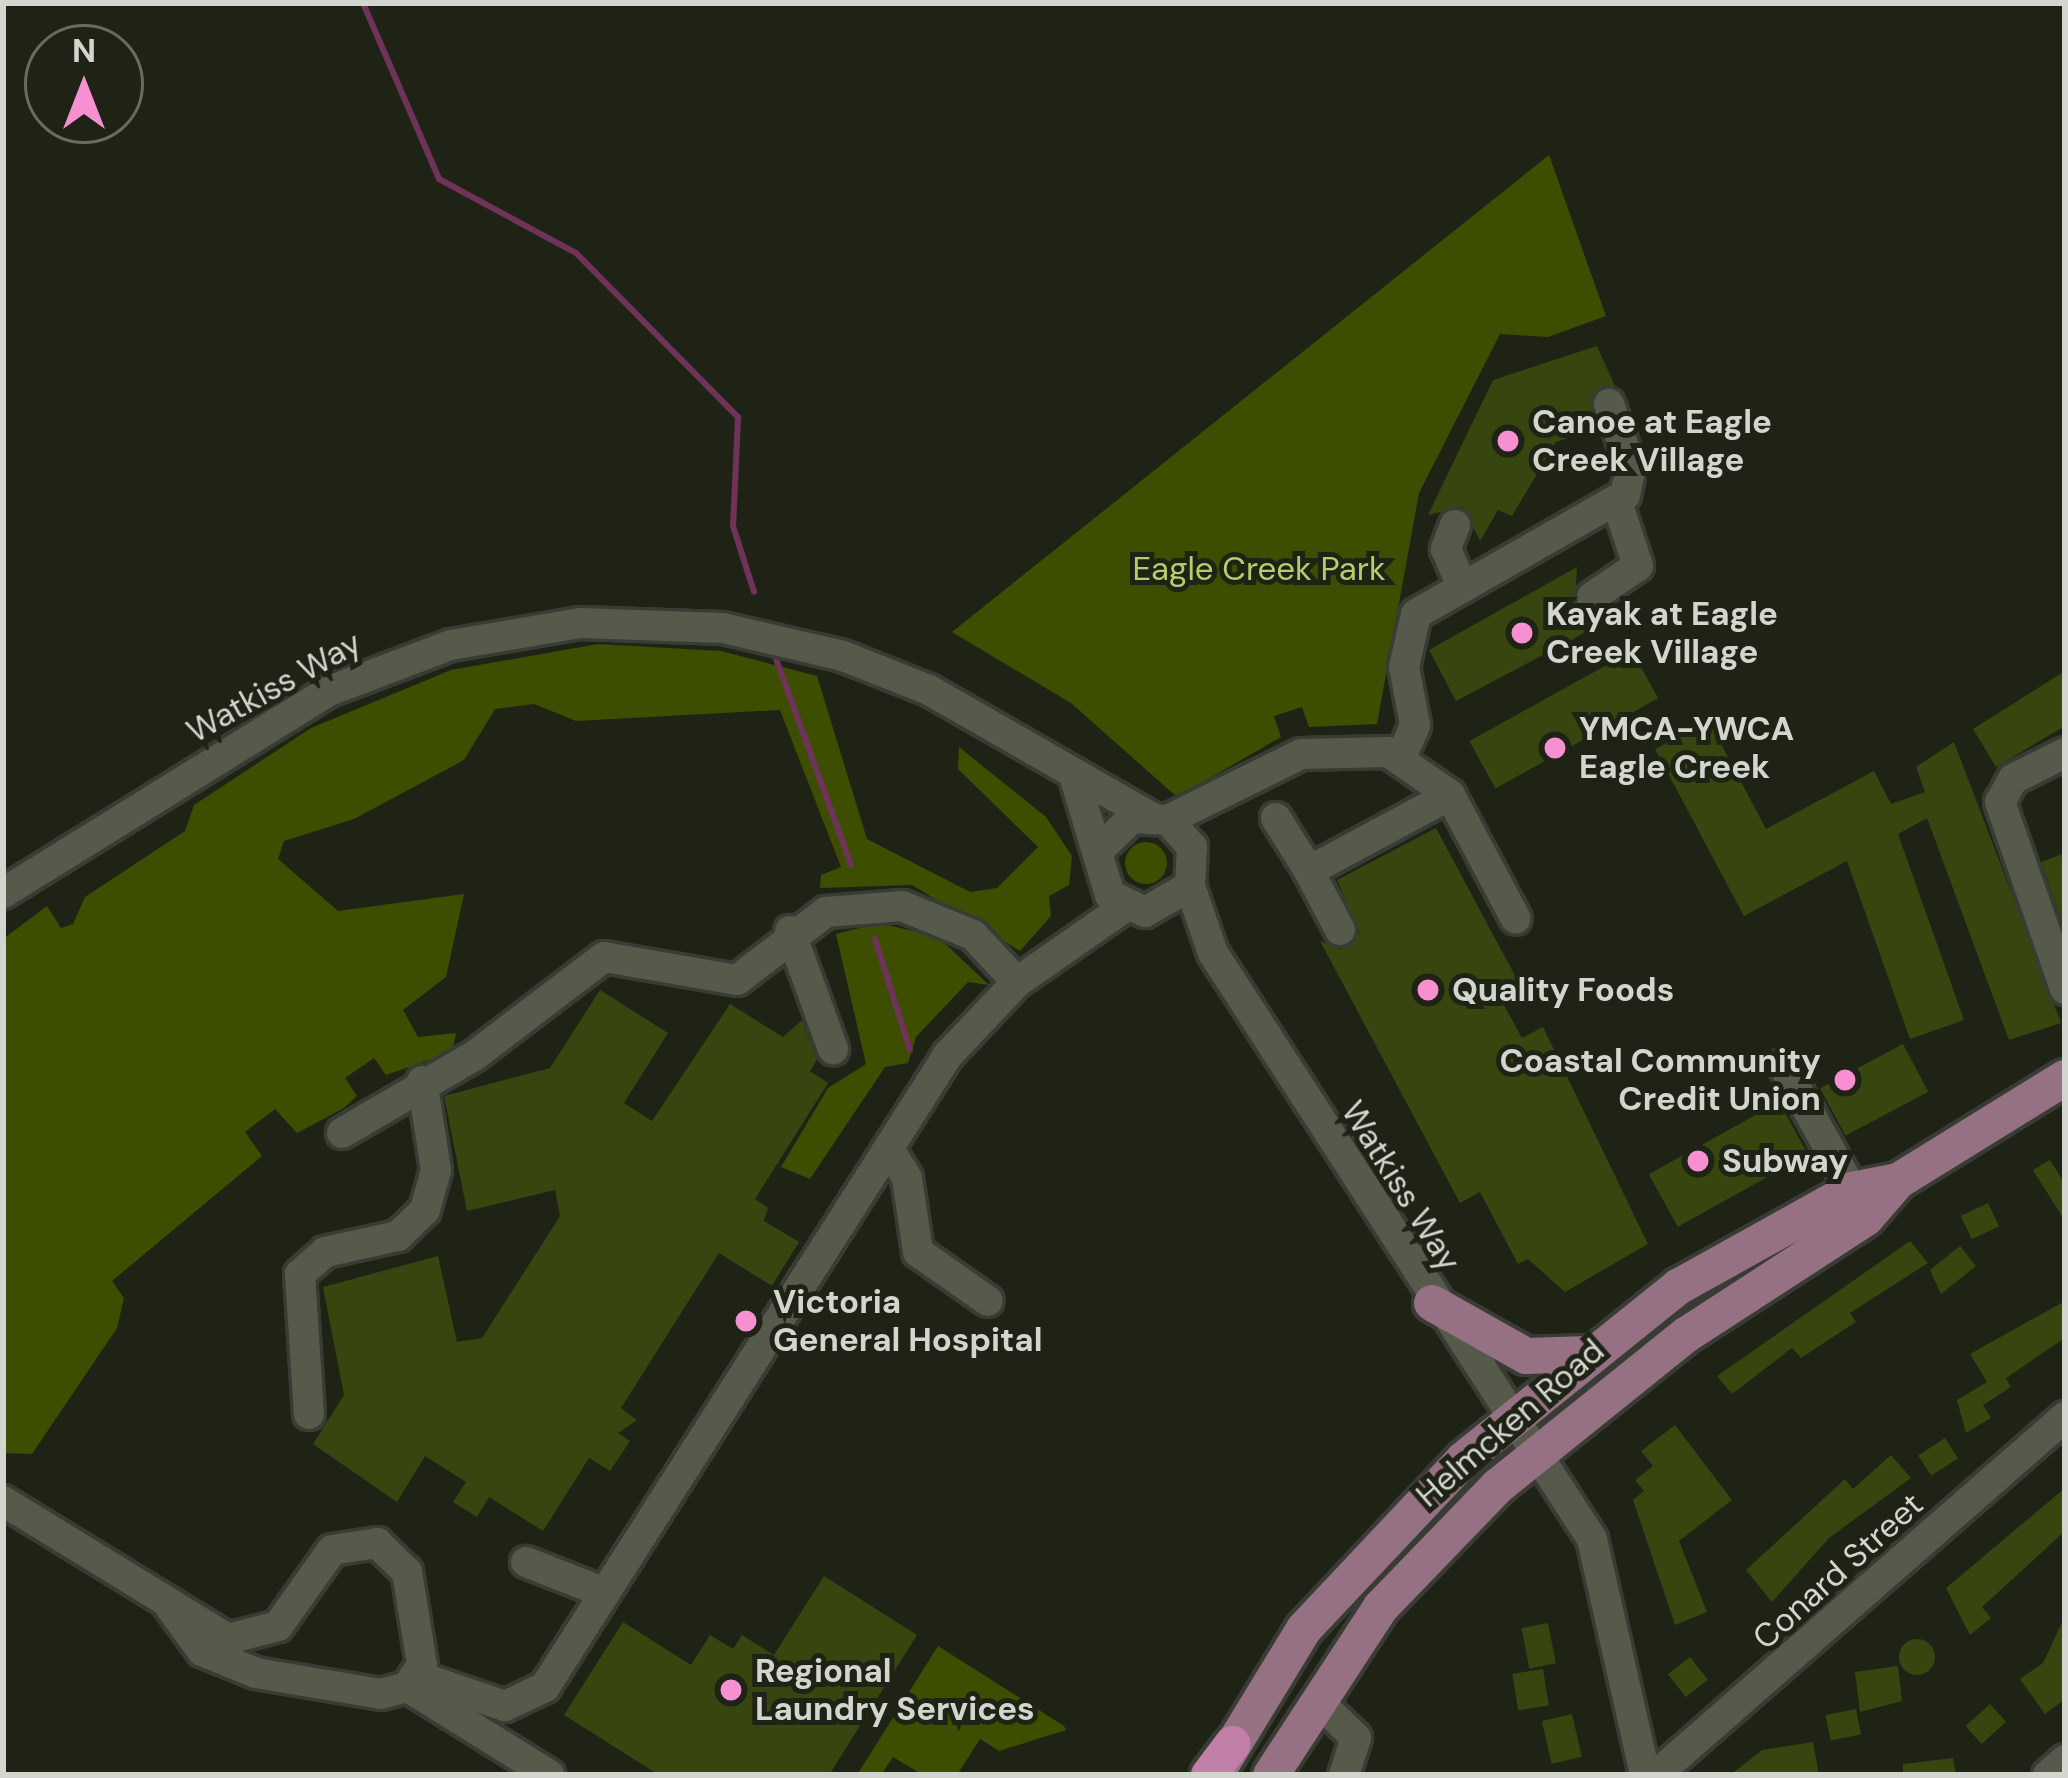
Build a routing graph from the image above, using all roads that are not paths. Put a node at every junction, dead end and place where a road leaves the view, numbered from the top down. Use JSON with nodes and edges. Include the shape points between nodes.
{"nodes":[{"id":1,"x":1610,"y":404,"type":"dead end"},
{"id":2,"x":1617,"y":502,"type":"junction"},
{"id":3,"x":1454,"y":526,"type":"dead end"},
{"id":4,"x":1461,"y":585,"type":"junction"},
{"id":5,"x":1592,"y":597,"type":"dead end"},
{"id":6,"x":2065,"y":753,"type":"edge"},
{"id":7,"x":1401,"y":757,"type":"junction"},
{"id":8,"x":1076,"y":782,"type":"junction"},
{"id":9,"x":1246,"y":783,"type":"junction"},
{"id":10,"x":1450,"y":796,"type":"junction"},
{"id":11,"x":1159,"y":818,"type":"junction"},
{"id":12,"x":1276,"y":818,"type":"dead end"},
{"id":13,"x":1100,"y":865,"type":"junction"},
{"id":14,"x":1310,"y":871,"type":"junction"},
{"id":15,"x":1192,"y":876,"type":"junction"},
{"id":16,"x":3,"y":893,"type":"edge"},
{"id":17,"x":1125,"y":907,"type":"junction"},
{"id":18,"x":1165,"y":908,"type":"junction"},
{"id":19,"x":1516,"y":919,"type":"dead end"},
{"id":20,"x":2055,"y":926,"type":"edge"},
{"id":21,"x":1340,"y":930,"type":"dead end"},
{"id":22,"x":790,"y":931,"type":"junction"},
{"id":23,"x":1213,"y":953,"type":"junction"},
{"id":24,"x":1047,"y":957,"type":"junction"},
{"id":25,"x":1017,"y":982,"type":"junction"},
{"id":26,"x":2065,"y":989,"type":"edge"},
{"id":27,"x":833,"y":1049,"type":"dead end"},
{"id":28,"x":1783,"y":1065,"type":"dead end"},
{"id":29,"x":2065,"y":1078,"type":"edge"},
{"id":30,"x":422,"y":1081,"type":"junction"},
{"id":31,"x":343,"y":1132,"type":"dead end"},
{"id":32,"x":889,"y":1150,"type":"junction"},
{"id":33,"x":1898,"y":1180,"type":"junction"},
{"id":34,"x":1852,"y":1190,"type":"junction"},
{"id":35,"x":988,"y":1301,"type":"dead end"},
{"id":36,"x":1432,"y":1303,"type":"junction"},
{"id":37,"x":1589,"y":1354,"type":"junction"},
{"id":38,"x":309,"y":1414,"type":"dead end"},
{"id":39,"x":2065,"y":1417,"type":"edge"},
{"id":40,"x":1510,"y":1420,"type":"junction"},
{"id":41,"x":1535,"y":1454,"type":"junction"},
{"id":42,"x":3,"y":1501,"type":"edge"},
{"id":43,"x":526,"y":1562,"type":"dead end"},
{"id":44,"x":602,"y":1592,"type":"junction"},
{"id":45,"x":170,"y":1607,"type":"junction"},
{"id":46,"x":412,"y":1682,"type":"junction"},
{"id":47,"x":1317,"y":1700,"type":"junction"},
{"id":48,"x":2065,"y":1760,"type":"edge"},
{"id":49,"x":1219,"y":1765,"type":"edge"},
{"id":50,"x":549,"y":1775,"type":"edge"},
{"id":51,"x":1271,"y":1775,"type":"edge"},
{"id":52,"x":1343,"y":1775,"type":"edge"},
{"id":53,"x":1645,"y":1775,"type":"edge"},
{"id":54,"x":1656,"y":1775,"type":"edge"},
{"id":55,"x":2048,"y":1775,"type":"edge"}],
"edges":[{"from":1,"to":2,"type":"street","via":[[1631,467]]},
{"from":2,"to":4,"type":"street"},
{"from":2,"to":5,"type":"street","via":[[1638,566]]},
{"from":3,"to":4,"type":"street","via":[[1446,549]]},
{"from":4,"to":7,"type":"street","via":[[1412,622],[1404,678],[1415,725]]},
{"from":6,"to":20,"type":"street","via":[[2013,778],[2000,802]]},
{"from":7,"to":9,"type":"street","via":[[1316,749]]},
{"from":7,"to":10,"type":"street"},
{"from":8,"to":11,"type":"street","name":"Watkiss Way"},
{"from":8,"to":13,"type":"street"},
{"from":8,"to":16,"type":"street","name":"Watkiss Way","via":[[929,690],[820,649],[698,625],[559,626],[451,645],[329,691]]},
{"from":9,"to":11,"type":"street"},
{"from":9,"to":15,"type":"street"},
{"from":10,"to":14,"type":"street"},
{"from":10,"to":19,"type":"street"},
{"from":11,"to":13,"type":"street","via":[[1118,825]]},
{"from":11,"to":15,"type":"street"},
{"from":12,"to":14,"type":"street"},
{"from":13,"to":17,"type":"street"},
{"from":13,"to":24,"type":"street"},
{"from":14,"to":21,"type":"street"},
{"from":15,"to":18,"type":"street"},
{"from":15,"to":23,"type":"street","name":"Watkiss Way"},
{"from":17,"to":18,"type":"street"},
{"from":17,"to":24,"type":"street"},
{"from":18,"to":23,"type":"street","name":"Watkiss Way"},
{"from":20,"to":26,"type":"street"},
{"from":22,"to":25,"type":"street","via":[[840,908],[902,906],[973,935]]},
{"from":22,"to":27,"type":"street"},
{"from":22,"to":30,"type":"street","via":[[736,980],[595,961],[475,1056]]},
{"from":23,"to":36,"type":"street","name":"Watkiss Way"},
{"from":24,"to":25,"type":"street"},
{"from":25,"to":32,"type":"street","via":[[948,1055]]},
{"from":28,"to":34,"type":"street"},
{"from":29,"to":33,"type":"main road","name":"Helmcken Road"},
{"from":30,"to":31,"type":"street"},
{"from":30,"to":38,"type":"street","via":[[436,1170],[425,1210],[398,1236],[326,1252],[300,1274]]},
{"from":32,"to":35,"type":"street","via":[[907,1178],[918,1252]]},
{"from":32,"to":44,"type":"street","via":[[701,1462]]},
{"from":33,"to":34,"type":"main road","name":"Helmcken Road"},
{"from":33,"to":41,"type":"main road","name":"Helmcken Road","via":[[1866,1218],[1730,1303]]},
{"from":34,"to":37,"type":"main road","name":"Helmcken Road","via":[[1678,1287]]},
{"from":36,"to":37,"type":"main road","via":[[1526,1356]]},
{"from":36,"to":40,"type":"street","name":"Watkiss Way"},
{"from":37,"to":40,"type":"main road","name":"Helmcken Road"},
{"from":39,"to":54,"type":"street","name":"Conard Street"},
{"from":40,"to":41,"type":"street","name":"Watkiss Way"},
{"from":40,"to":49,"type":"main road","name":"Helmcken Road","via":[[1355,1569]]},
{"from":41,"to":47,"type":"main road","name":"Helmcken Road","via":[[1381,1606]]},
{"from":41,"to":53,"type":"street","name":"Watkiss Way","via":[[1601,1566]]},
{"from":42,"to":45,"type":"street"},
{"from":43,"to":44,"type":"street"},
{"from":44,"to":46,"type":"street","via":[[528,1701],[494,1705]]},
{"from":45,"to":46,"type":"street","via":[[202,1652],[256,1672],[370,1694]]},
{"from":45,"to":46,"type":"street","via":[[239,1640],[269,1632],[332,1550],[385,1547],[407,1572],[423,1644]]},
{"from":46,"to":50,"type":"street"},
{"from":47,"to":51,"type":"main road","name":"Helmcken Road"},
{"from":47,"to":52,"type":"street","via":[[1356,1738]]},
{"from":48,"to":55,"type":"street"}]}
